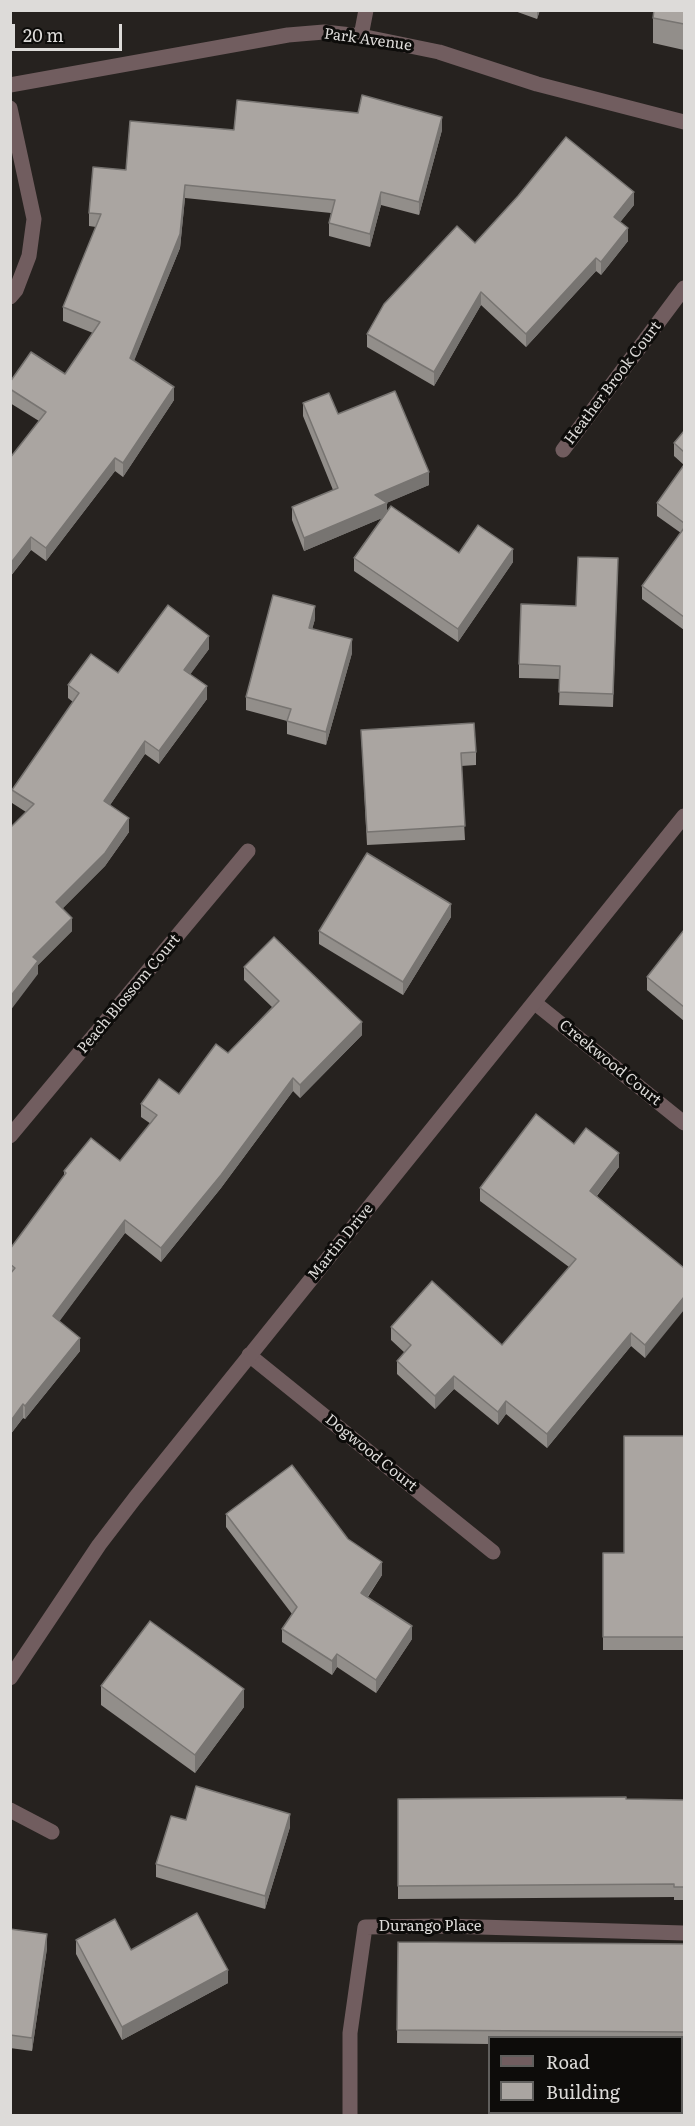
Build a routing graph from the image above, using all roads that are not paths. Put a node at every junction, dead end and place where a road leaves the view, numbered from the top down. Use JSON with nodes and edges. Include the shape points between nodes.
{"nodes":[{"id":1,"x":366,"y":10,"type":"edge"},
{"id":2,"x":362,"y":36,"type":"junction"},
{"id":3,"x":10,"y":85,"type":"edge"},
{"id":4,"x":10,"y":108,"type":"edge"},
{"id":5,"x":684,"y":122,"type":"edge"},
{"id":6,"x":684,"y":288,"type":"edge"},
{"id":7,"x":10,"y":297,"type":"edge"},
{"id":8,"x":563,"y":450,"type":"dead end"},
{"id":9,"x":684,"y":816,"type":"edge"},
{"id":10,"x":248,"y":851,"type":"dead end"},
{"id":11,"x":535,"y":1003,"type":"junction"},
{"id":12,"x":684,"y":1123,"type":"edge"},
{"id":13,"x":11,"y":1134,"type":"edge"},
{"id":14,"x":249,"y":1355,"type":"junction"},
{"id":15,"x":493,"y":1552,"type":"dead end"},
{"id":16,"x":10,"y":1678,"type":"edge"},
{"id":17,"x":10,"y":1810,"type":"edge"},
{"id":18,"x":52,"y":1832,"type":"dead end"},
{"id":19,"x":684,"y":1932,"type":"edge"},
{"id":20,"x":350,"y":2115,"type":"edge"}],
"edges":[{"from":1,"to":2,"type":"street"},
{"from":2,"to":3,"type":"street","name":"Park Avenue","via":[[288,35]]},
{"from":2,"to":5,"type":"street","name":"Park Avenue","via":[[439,52],[537,84]]},
{"from":4,"to":7,"type":"street","via":[[34,219],[29,256]]},
{"from":6,"to":8,"type":"street","name":"Heather Brook Court"},
{"from":9,"to":11,"type":"street","name":"Martin Drive"},
{"from":10,"to":13,"type":"street","name":"Peach Blossom Court"},
{"from":11,"to":12,"type":"street","name":"Creekwood Court"},
{"from":11,"to":14,"type":"street","name":"Martin Drive"},
{"from":14,"to":15,"type":"street","name":"Dogwood Court"},
{"from":14,"to":16,"type":"street","name":"Martin Drive","via":[[99,1545]]},
{"from":17,"to":18,"type":"street"},
{"from":19,"to":20,"type":"street","name":"Durango Place","via":[[364,1927],[350,2033]]}]}
